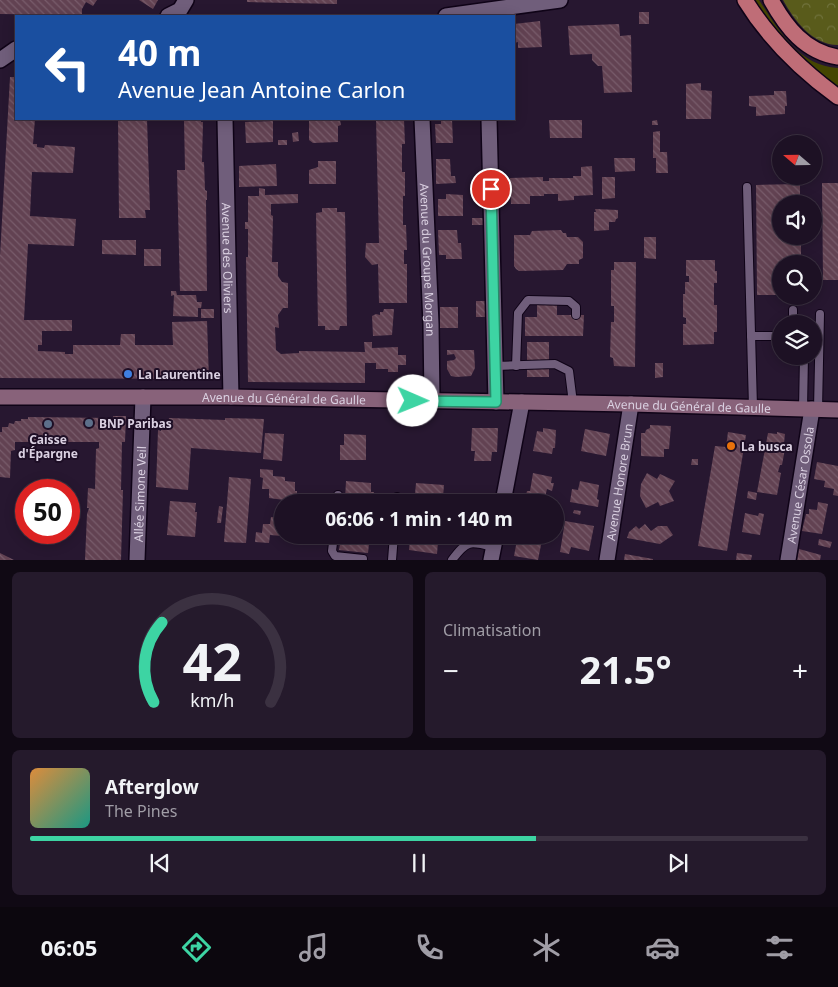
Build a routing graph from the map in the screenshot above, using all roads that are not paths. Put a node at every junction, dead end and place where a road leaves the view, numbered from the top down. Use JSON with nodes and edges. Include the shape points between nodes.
{"nodes":[{"id":1,"x":186,"y":0,"type":"edge"},
{"id":2,"x":560,"y":0,"type":"edge"},
{"id":3,"x":745,"y":0,"type":"edge"},
{"id":4,"x":770,"y":0,"type":"edge"},
{"id":5,"x":170,"y":15,"type":"edge"},
{"id":6,"x":453,"y":15,"type":"edge"},
{"id":7,"x":0,"y":47,"type":"edge"},
{"id":8,"x":15,"y":48,"type":"edge"},
{"id":9,"x":15,"y":49,"type":"edge"},
{"id":10,"x":838,"y":57,"type":"edge"},
{"id":11,"x":0,"y":60,"type":"edge"},
{"id":12,"x":838,"y":97,"type":"edge"},
{"id":13,"x":225,"y":120,"type":"edge"},
{"id":14,"x":422,"y":120,"type":"edge"},
{"id":15,"x":489,"y":120,"type":"edge"},
{"id":16,"x":747,"y":187,"type":"dead end"},
{"id":17,"x":793,"y":310,"type":"dead end"},
{"id":18,"x":820,"y":314,"type":"dead end"},
{"id":19,"x":576,"y":315,"type":"dead end"},
{"id":20,"x":793,"y":315,"type":"edge"},
{"id":21,"x":751,"y":336,"type":"junction"},
{"id":22,"x":772,"y":336,"type":"edge"},
{"id":23,"x":803,"y":365,"type":"edge"},
{"id":24,"x":496,"y":366,"type":"junction"},
{"id":25,"x":516,"y":366,"type":"junction"},
{"id":26,"x":143,"y":397,"type":"junction"},
{"id":27,"x":231,"y":397,"type":"junction"},
{"id":28,"x":0,"y":398,"type":"edge"},
{"id":29,"x":432,"y":401,"type":"junction"},
{"id":30,"x":496,"y":402,"type":"junction"},
{"id":31,"x":522,"y":402,"type":"junction"},
{"id":32,"x":573,"y":403,"type":"junction"},
{"id":33,"x":631,"y":404,"type":"junction"},
{"id":34,"x":753,"y":407,"type":"junction"},
{"id":35,"x":811,"y":409,"type":"junction"},
{"id":36,"x":838,"y":410,"type":"edge"},
{"id":37,"x":505,"y":494,"type":"edge"},
{"id":38,"x":333,"y":544,"type":"edge"},
{"id":39,"x":393,"y":544,"type":"edge"},
{"id":40,"x":493,"y":547,"type":"edge"},
{"id":41,"x":363,"y":559,"type":"edge"},
{"id":42,"x":137,"y":560,"type":"edge"},
{"id":43,"x":392,"y":560,"type":"edge"},
{"id":44,"x":452,"y":560,"type":"edge"},
{"id":45,"x":607,"y":560,"type":"edge"},
{"id":46,"x":788,"y":560,"type":"edge"}],
"edges":[{"from":1,"to":5,"type":"street","via":[[180,10]]},
{"from":2,"to":6,"type":"street"},
{"from":3,"to":12,"type":"highway","via":[[778,45]]},
{"from":4,"to":10,"type":"highway","via":[[798,38],[819,52]]},
{"from":7,"to":8,"type":"street"},
{"from":9,"to":11,"type":"street"},
{"from":13,"to":27,"type":"street","name":"Avenue des Oliviers"},
{"from":14,"to":29,"type":"street","name":"Avenue du Groupe Morgan","via":[[432,324]]},
{"from":15,"to":24,"type":"street"},
{"from":16,"to":21,"type":"lane"},
{"from":17,"to":20,"type":"lane"},
{"from":18,"to":35,"type":"lane"},
{"from":19,"to":25,"type":"lane","via":[[576,307],[569,301],[528,300],[518,314]]},
{"from":21,"to":22,"type":"lane"},
{"from":21,"to":34,"type":"lane"},
{"from":23,"to":35,"type":"lane"},
{"from":24,"to":25,"type":"lane"},
{"from":24,"to":30,"type":"street"},
{"from":25,"to":32,"type":"lane","via":[[555,364],[569,371]]},
{"from":26,"to":27,"type":"main road","name":"Avenue du Général de Gaulle"},
{"from":26,"to":28,"type":"main road","name":"Avenue du Général de Gaulle"},
{"from":26,"to":42,"type":"street","name":"Allée Simone Veil"},
{"from":27,"to":29,"type":"main road","name":"Avenue du Général de Gaulle"},
{"from":29,"to":30,"type":"main road","name":"Avenue du Général de Gaulle"},
{"from":30,"to":31,"type":"main road","name":"Avenue du Général de Gaulle"},
{"from":31,"to":32,"type":"main road","name":"Avenue du Général de Gaulle"},
{"from":31,"to":37,"type":"street"},
{"from":32,"to":33,"type":"main road","name":"Avenue du Général de Gaulle"},
{"from":33,"to":34,"type":"main road","name":"Avenue du Général de Gaulle"},
{"from":33,"to":45,"type":"street","name":"Avenue Honore Brun"},
{"from":34,"to":35,"type":"main road","name":"Avenue du Général de Gaulle"},
{"from":35,"to":36,"type":"main road","name":"Avenue du Général de Gaulle"},
{"from":35,"to":46,"type":"street","name":"Avenue César Ossola"},
{"from":38,"to":41,"type":"lane","via":[[335,556]]},
{"from":39,"to":43,"type":"lane"},
{"from":40,"to":44,"type":"lane","via":[[472,542],[462,547]]}]}
